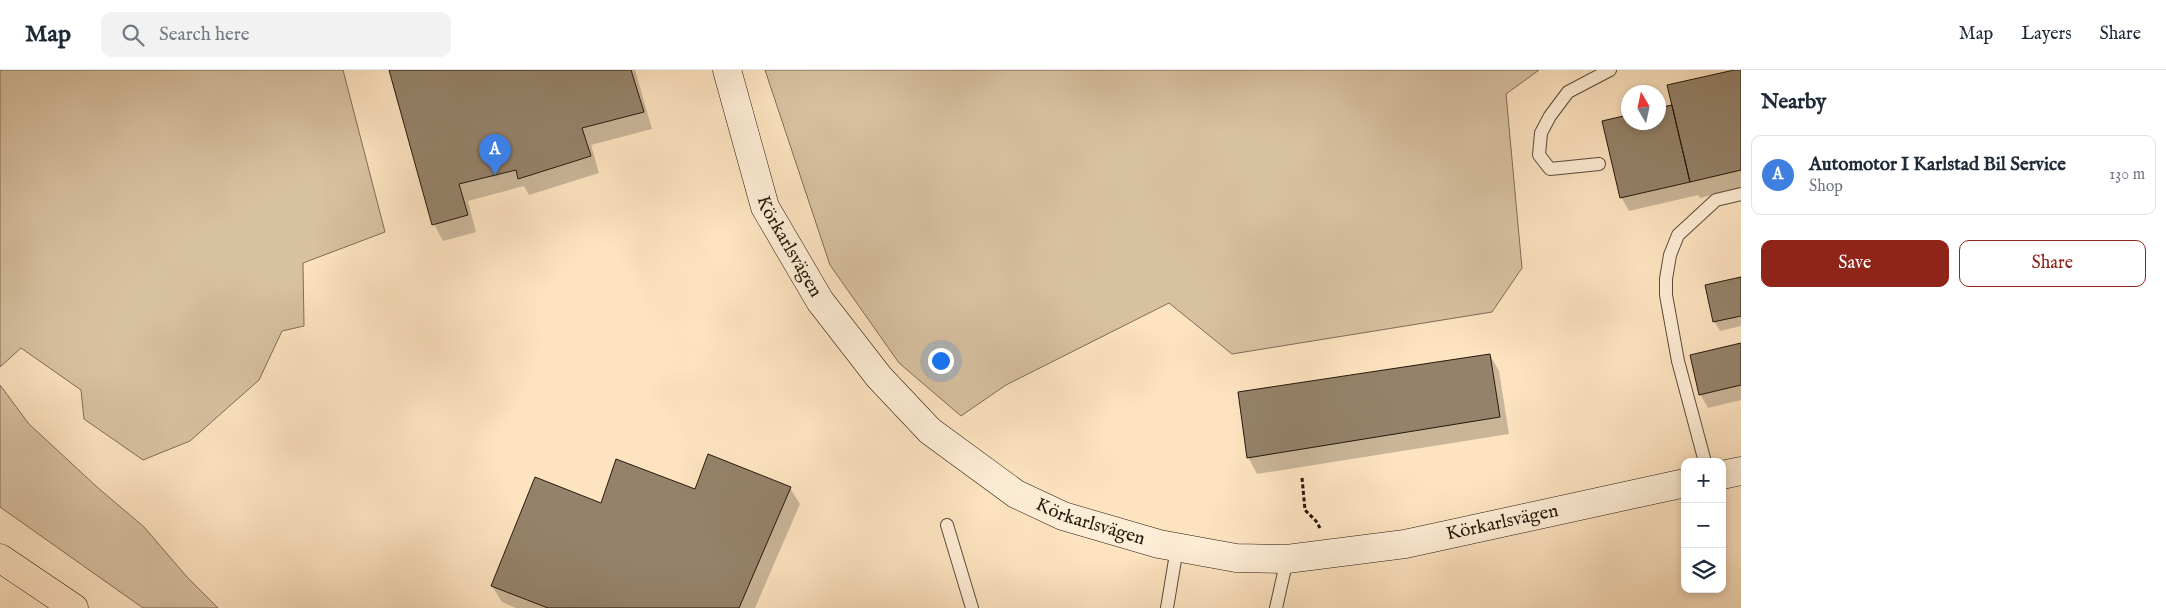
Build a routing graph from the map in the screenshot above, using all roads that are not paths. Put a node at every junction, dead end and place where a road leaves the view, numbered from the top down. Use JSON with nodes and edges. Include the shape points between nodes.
{"nodes":[{"id":1,"x":727,"y":70,"type":"edge"},
{"id":2,"x":1610,"y":70,"type":"edge"},
{"id":3,"x":1599,"y":164,"type":"dead end"},
{"id":4,"x":1741,"y":194,"type":"edge"},
{"id":5,"x":1704,"y":458,"type":"edge"},
{"id":6,"x":1741,"y":471,"type":"edge"},
{"id":7,"x":1726,"y":474,"type":"edge"},
{"id":8,"x":1681,"y":484,"type":"edge"},
{"id":9,"x":947,"y":525,"type":"dead end"},
{"id":10,"x":1176,"y":548,"type":"junction"},
{"id":11,"x":0,"y":558,"type":"edge"},
{"id":12,"x":1287,"y":559,"type":"junction"},
{"id":13,"x":74,"y":608,"type":"edge"},
{"id":14,"x":972,"y":608,"type":"edge"},
{"id":15,"x":1167,"y":608,"type":"edge"},
{"id":16,"x":1276,"y":608,"type":"edge"}],
"edges":[{"from":1,"to":10,"type":"street","name":"Körkarlsvägen","via":[[765,208],[820,301],[879,377],[930,431],[1016,494],[1063,516]]},
{"from":2,"to":3,"type":"lane","via":[[1568,92],[1541,133],[1539,155],[1550,170]]},
{"from":4,"to":5,"type":"lane","via":[[1716,200],[1678,235],[1666,279],[1678,361]]},
{"from":6,"to":7,"type":"street"},
{"from":8,"to":12,"type":"street","name":"Körkarlsvägen","via":[[1405,544]]},
{"from":9,"to":14,"type":"lane"},
{"from":10,"to":12,"type":"street","name":"Körkarlsvägen","via":[[1236,558]]},
{"from":10,"to":15,"type":"lane"},
{"from":11,"to":13,"type":"highway"},
{"from":12,"to":16,"type":"lane"}]}
